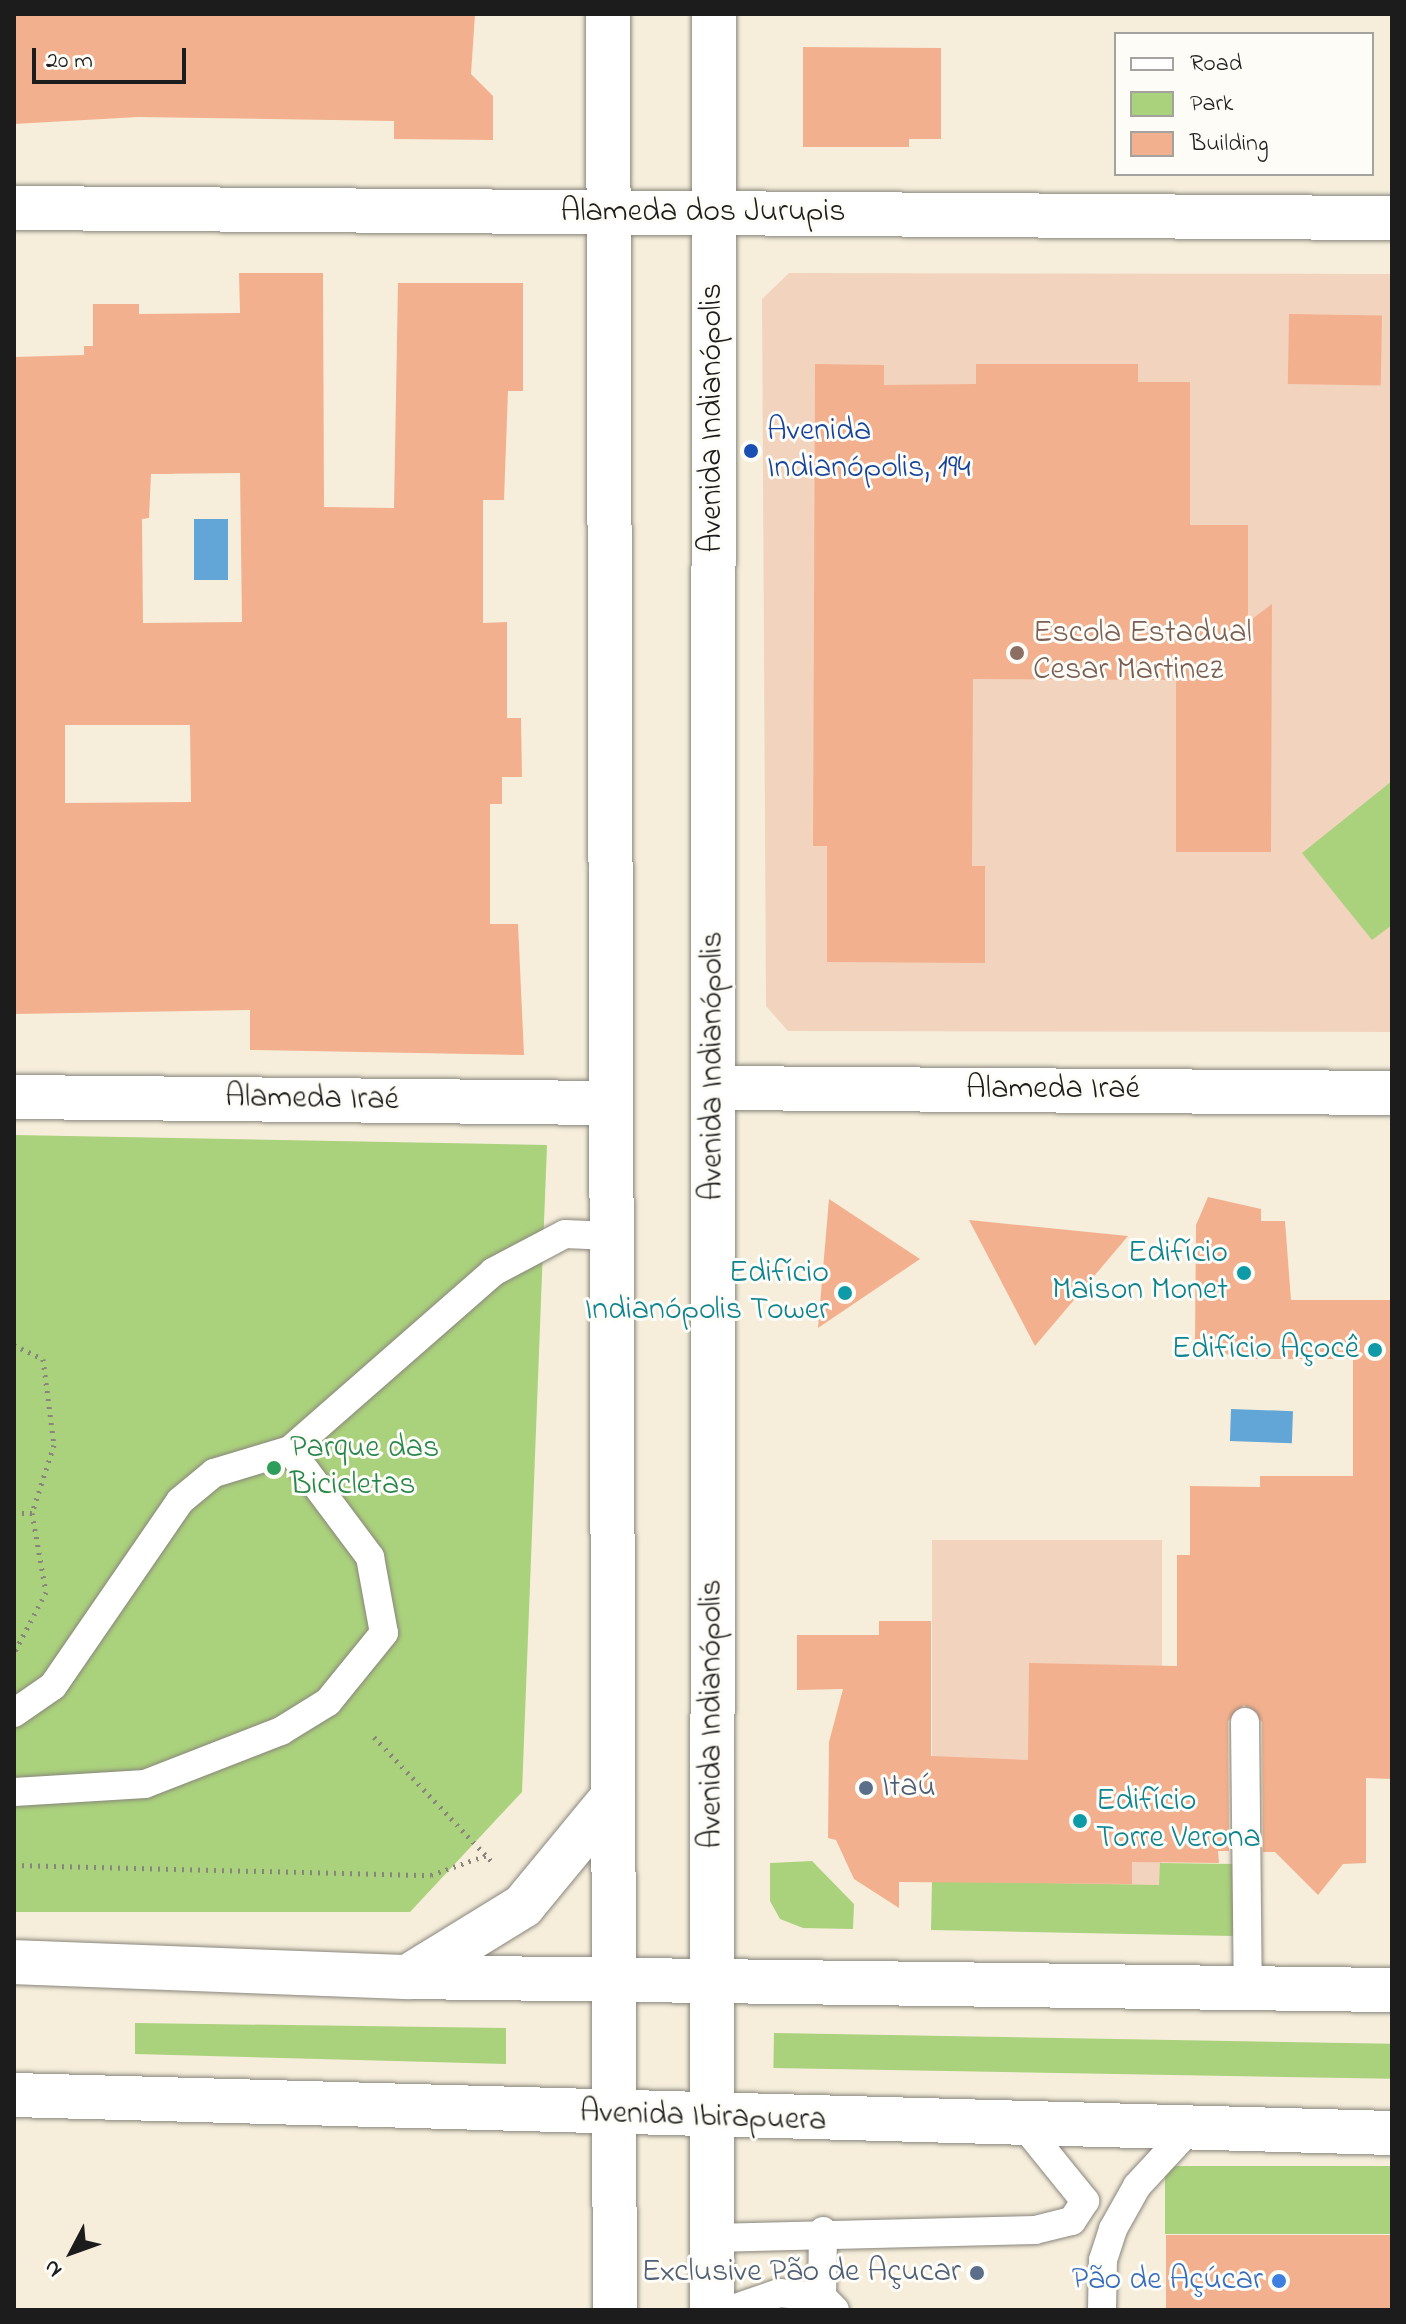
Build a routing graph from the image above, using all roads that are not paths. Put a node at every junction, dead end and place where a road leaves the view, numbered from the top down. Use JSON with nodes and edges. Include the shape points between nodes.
{"nodes":[{"id":1,"x":608,"y":14,"type":"edge"},
{"id":2,"x":714,"y":14,"type":"edge"},
{"id":3,"x":14,"y":208,"type":"edge"},
{"id":4,"x":609,"y":212,"type":"junction"},
{"id":5,"x":714,"y":213,"type":"junction"},
{"id":6,"x":1392,"y":218,"type":"edge"},
{"id":7,"x":714,"y":1088,"type":"junction"},
{"id":8,"x":1392,"y":1093,"type":"edge"},
{"id":9,"x":14,"y":1097,"type":"edge"},
{"id":10,"x":610,"y":1103,"type":"junction"},
{"id":11,"x":612,"y":1236,"type":"junction"},
{"id":12,"x":290,"y":1450,"type":"junction"},
{"id":13,"x":14,"y":1713,"type":"edge"},
{"id":14,"x":1245,"y":1722,"type":"dead end"},
{"id":15,"x":14,"y":1792,"type":"edge"},
{"id":16,"x":613,"y":1797,"type":"junction"},
{"id":17,"x":14,"y":1962,"type":"edge"},
{"id":18,"x":408,"y":1977,"type":"junction"},
{"id":19,"x":613,"y":1977,"type":"junction"},
{"id":20,"x":714,"y":1979,"type":"junction"},
{"id":21,"x":1248,"y":1988,"type":"junction"},
{"id":22,"x":1392,"y":1990,"type":"edge"},
{"id":23,"x":14,"y":2095,"type":"edge"},
{"id":24,"x":615,"y":2116,"type":"junction"},
{"id":25,"x":716,"y":2119,"type":"junction"},
{"id":26,"x":1025,"y":2127,"type":"junction"},
{"id":27,"x":1188,"y":2131,"type":"junction"},
{"id":28,"x":1392,"y":2133,"type":"edge"},
{"id":29,"x":1085,"y":2201,"type":"junction"},
{"id":30,"x":1124,"y":2206,"type":"junction"},
{"id":31,"x":823,"y":2231,"type":"junction"},
{"id":32,"x":712,"y":2238,"type":"junction"},
{"id":33,"x":829,"y":2303,"type":"edge"},
{"id":34,"x":615,"y":2310,"type":"edge"},
{"id":35,"x":712,"y":2310,"type":"edge"},
{"id":36,"x":730,"y":2310,"type":"edge"},
{"id":37,"x":1102,"y":2310,"type":"edge"}],
"edges":[{"from":1,"to":4,"type":"main road"},
{"from":2,"to":5,"type":"main road","name":"Avenida Indianópolis"},
{"from":3,"to":4,"type":"main road","name":"Alameda dos Jurupis"},
{"from":4,"to":5,"type":"main road","name":"Alameda dos Jurupis"},
{"from":4,"to":10,"type":"main road"},
{"from":5,"to":6,"type":"main road","name":"Alameda dos Jurupis"},
{"from":5,"to":7,"type":"main road","name":"Avenida Indianópolis"},
{"from":7,"to":8,"type":"main road","name":"Alameda Iraé"},
{"from":7,"to":20,"type":"main road","name":"Avenida Indianópolis"},
{"from":9,"to":10,"type":"main road","name":"Alameda Iraé"},
{"from":10,"to":11,"type":"main road"},
{"from":11,"to":12,"type":"lane","via":[[565,1234],[493,1272]]},
{"from":11,"to":16,"type":"main road"},
{"from":12,"to":13,"type":"lane","via":[[214,1473],[180,1501],[62,1675]]},
{"from":12,"to":15,"type":"lane","via":[[370,1557],[384,1633],[380,1648],[328,1702],[281,1731],[169,1777],[120,1790]]},
{"from":14,"to":21,"type":"lane"},
{"from":16,"to":18,"type":"main road","via":[[523,1906]]},
{"from":16,"to":19,"type":"main road"},
{"from":17,"to":18,"type":"main road"},
{"from":18,"to":19,"type":"main road"},
{"from":19,"to":20,"type":"main road"},
{"from":19,"to":24,"type":"main road"},
{"from":20,"to":21,"type":"main road"},
{"from":20,"to":25,"type":"main road","name":"Avenida Indianópolis"},
{"from":21,"to":22,"type":"main road"},
{"from":23,"to":24,"type":"main road","name":"Avenida Ibirapuera"},
{"from":24,"to":25,"type":"main road","name":"Avenida Ibirapuera"},
{"from":24,"to":34,"type":"main road"},
{"from":25,"to":26,"type":"main road","name":"Avenida Ibirapuera"},
{"from":25,"to":32,"type":"main road","name":"Avenida Indianópolis"},
{"from":26,"to":27,"type":"main road","name":"Avenida Ibirapuera"},
{"from":26,"to":29,"type":"lane"},
{"from":27,"to":28,"type":"main road","name":"Avenida Ibirapuera"},
{"from":27,"to":30,"type":"lane"},
{"from":29,"to":30,"type":"lane"},
{"from":29,"to":31,"type":"lane","via":[[1072,2221],[1035,2230]]},
{"from":30,"to":37,"type":"lane","via":[[1103,2260]]},
{"from":31,"to":32,"type":"lane"},
{"from":31,"to":33,"type":"lane"},
{"from":32,"to":35,"type":"main road","name":"Avenida Indianópolis"},
{"from":33,"to":36,"type":"lane","via":[[779,2293]]}]}
